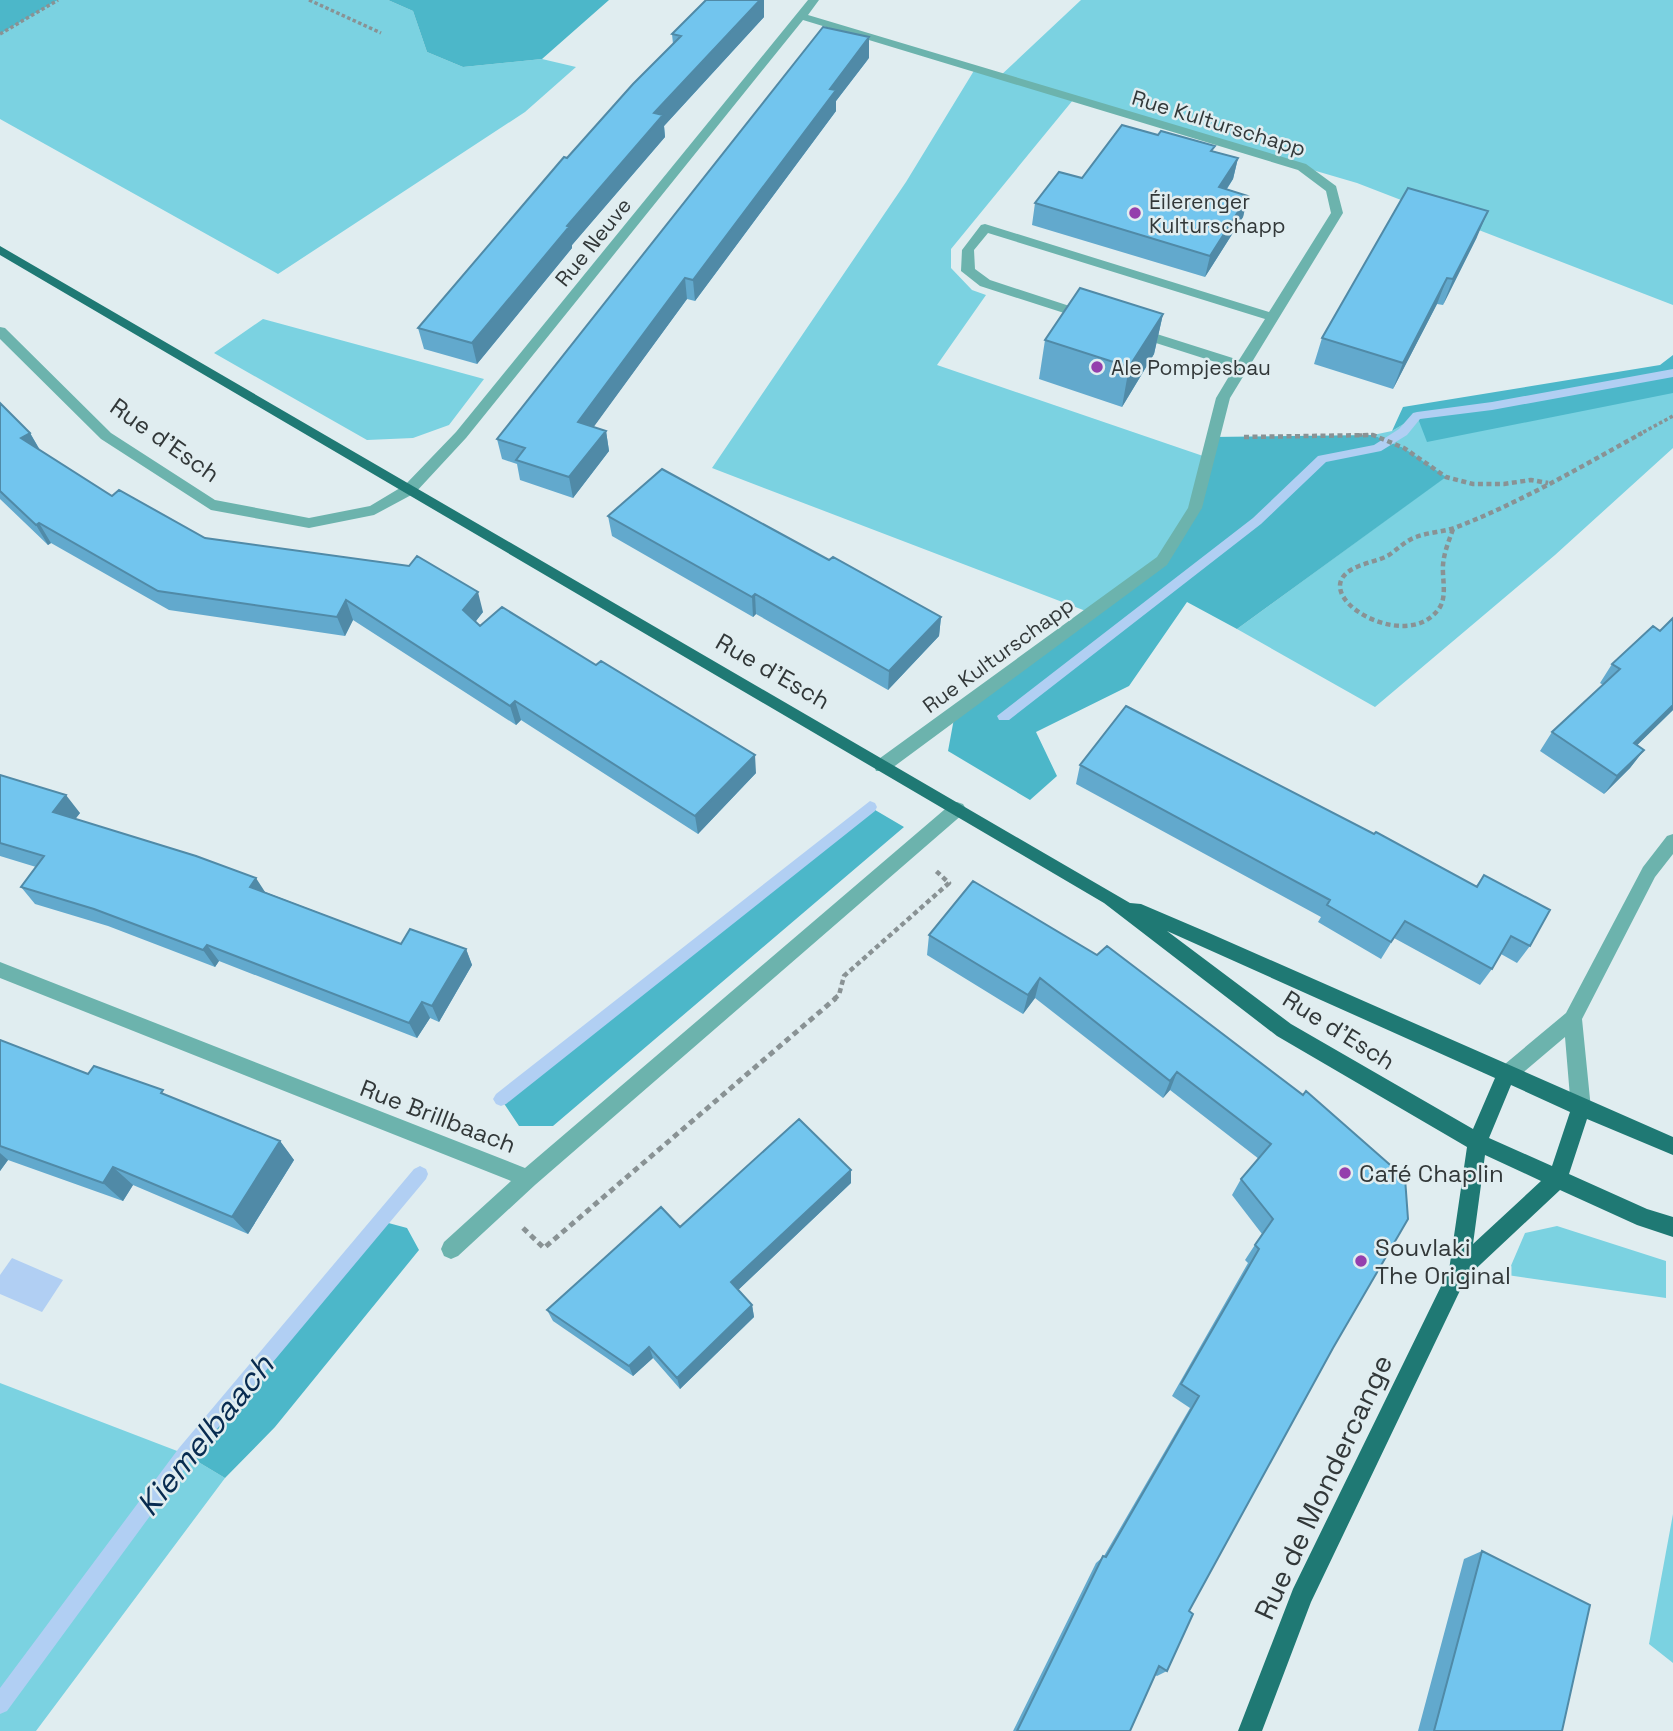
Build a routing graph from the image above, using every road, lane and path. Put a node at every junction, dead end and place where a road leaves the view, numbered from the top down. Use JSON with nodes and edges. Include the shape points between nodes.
{"nodes":[{"id":1,"x":58,"y":0,"type":"edge"},
{"id":2,"x":309,"y":0,"type":"edge"},
{"id":3,"x":814,"y":0,"type":"edge"},
{"id":4,"x":801,"y":16,"type":"junction"},
{"id":5,"x":381,"y":33,"type":"dead end"},
{"id":6,"x":0,"y":34,"type":"edge"},
{"id":7,"x":0,"y":250,"type":"edge"},
{"id":8,"x":1272,"y":317,"type":"junction"},
{"id":9,"x":1100,"y":320,"type":"edge"},
{"id":10,"x":1126,"y":329,"type":"edge"},
{"id":11,"x":0,"y":331,"type":"edge"},
{"id":12,"x":1242,"y":366,"type":"junction"},
{"id":13,"x":1673,"y":416,"type":"edge"},
{"id":14,"x":1212,"y":437,"type":"junction"},
{"id":15,"x":1550,"y":483,"type":"junction"},
{"id":16,"x":410,"y":489,"type":"junction"},
{"id":17,"x":1452,"y":529,"type":"junction"},
{"id":18,"x":882,"y":766,"type":"junction"},
{"id":19,"x":957,"y":809,"type":"junction"},
{"id":20,"x":1673,"y":841,"type":"edge"},
{"id":21,"x":910,"y":849,"type":"junction"},
{"id":22,"x":1110,"y":898,"type":"junction"},
{"id":23,"x":0,"y":970,"type":"edge"},
{"id":24,"x":1573,"y":1019,"type":"junction"},
{"id":25,"x":1506,"y":1075,"type":"junction"},
{"id":26,"x":1581,"y":1108,"type":"junction"},
{"id":27,"x":1477,"y":1142,"type":"junction"},
{"id":28,"x":1673,"y":1146,"type":"edge"},
{"id":29,"x":527,"y":1178,"type":"junction"},
{"id":30,"x":1557,"y":1179,"type":"junction"},
{"id":31,"x":1673,"y":1227,"type":"edge"},
{"id":32,"x":451,"y":1248,"type":"dead end"},
{"id":33,"x":544,"y":1248,"type":"dead end"},
{"id":34,"x":1458,"y":1271,"type":"junction"},
{"id":35,"x":1250,"y":1731,"type":"edge"}],
"edges":[{"from":1,"to":6,"type":"path"},
{"from":2,"to":5,"type":"path"},
{"from":3,"to":4,"type":"street","name":"Rue Neuve"},
{"from":4,"to":8,"type":"street","name":"Rue Kulturschapp","via":[[1302,167],[1332,189],[1337,213]]},
{"from":4,"to":16,"type":"street","name":"Rue Neuve","via":[[461,435]]},
{"from":7,"to":16,"type":"main road","name":"Rue d'Esch"},
{"from":8,"to":9,"type":"street","via":[[985,228],[968,250],[968,271],[985,283]]},
{"from":8,"to":12,"type":"street","name":"Rue Kulturschapp"},
{"from":10,"to":12,"type":"street"},
{"from":11,"to":16,"type":"street","name":"Rue d'Esch","via":[[106,436],[211,505],[309,523],[374,510]]},
{"from":12,"to":14,"type":"street","name":"Rue Kulturschapp","via":[[1223,398]]},
{"from":13,"to":15,"type":"path"},
{"from":14,"to":15,"type":"path","via":[[1373,435],[1404,448],[1446,477],[1473,484]]},
{"from":14,"to":18,"type":"street","name":"Rue Kulturschapp","via":[[1195,508],[1162,561]]},
{"from":15,"to":17,"type":"path"},
{"from":16,"to":18,"type":"main road","name":"Rue d'Esch"},
{"from":17,"to":17,"type":"path","via":[[1413,538],[1391,556],[1348,570],[1340,590],[1344,602],[1366,621],[1381,626],[1428,620],[1442,601],[1443,563]]},
{"from":18,"to":19,"type":"main road","name":"Rue d'Esch"},
{"from":19,"to":21,"type":"street","name":"Rue Brillbaach"},
{"from":19,"to":22,"type":"main road","name":"Rue d'Esch"},
{"from":20,"to":24,"type":"street","via":[[1649,872]]},
{"from":21,"to":29,"type":"street","name":"Rue Brillbaach"},
{"from":21,"to":33,"type":"path","via":[[949,883],[844,976],[839,995]]},
{"from":22,"to":25,"type":"main road","name":"Rue d'Esch","via":[[1307,982]]},
{"from":22,"to":27,"type":"main road","name":"Rue d'Esch","via":[[1284,1030]]},
{"from":23,"to":29,"type":"street","name":"Rue Brillbaach"},
{"from":24,"to":25,"type":"street"},
{"from":24,"to":26,"type":"street"},
{"from":25,"to":26,"type":"main road","name":"Rue d'Esch"},
{"from":25,"to":27,"type":"main road","name":"Rue de Mondercange"},
{"from":26,"to":28,"type":"main road","name":"Rue d'Esch"},
{"from":26,"to":30,"type":"main road"},
{"from":27,"to":30,"type":"main road","name":"Rue d'Esch"},
{"from":27,"to":34,"type":"main road","name":"Rue de Mondercange"},
{"from":29,"to":32,"type":"street"},
{"from":30,"to":31,"type":"main road","name":"Rue d'Esch"},
{"from":30,"to":34,"type":"main road","name":"Rue de Mondercange"},
{"from":34,"to":35,"type":"main road","name":"Rue de Mondercange","via":[[1301,1597]]}]}
